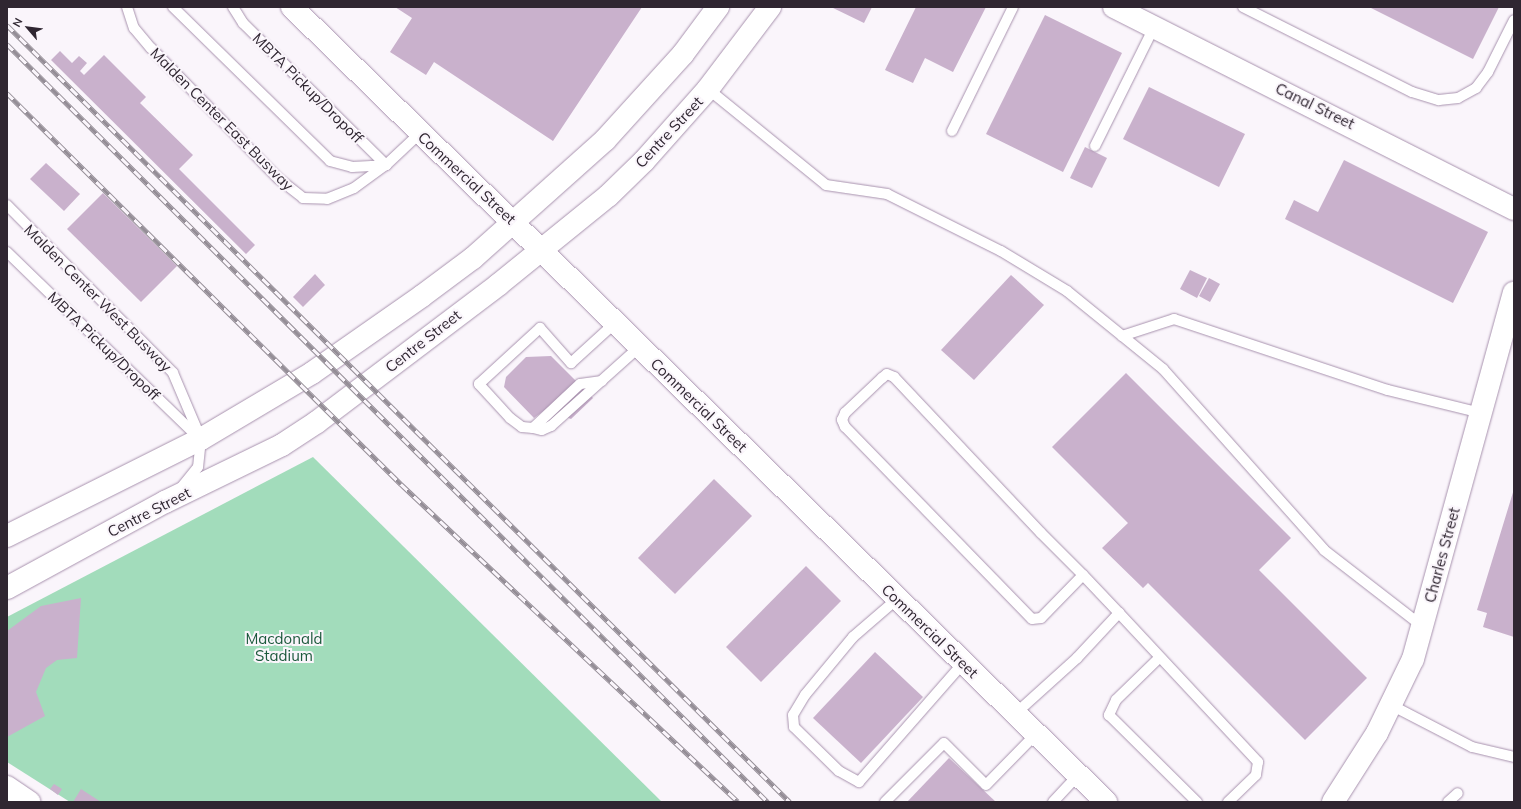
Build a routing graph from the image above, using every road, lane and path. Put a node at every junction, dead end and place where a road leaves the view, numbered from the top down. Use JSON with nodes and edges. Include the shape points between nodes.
{"nodes":[{"id":1,"x":126,"y":7,"type":"edge"},
{"id":2,"x":173,"y":7,"type":"edge"},
{"id":3,"x":234,"y":7,"type":"edge"},
{"id":4,"x":292,"y":7,"type":"edge"},
{"id":5,"x":718,"y":7,"type":"edge"},
{"id":6,"x":770,"y":7,"type":"edge"},
{"id":7,"x":1013,"y":7,"type":"edge"},
{"id":8,"x":1114,"y":7,"type":"edge"},
{"id":9,"x":1243,"y":7,"type":"edge"},
{"id":10,"x":1514,"y":20,"type":"edge"},
{"id":11,"x":1154,"y":27,"type":"junction"},
{"id":12,"x":708,"y":89,"type":"junction"},
{"id":13,"x":952,"y":131,"type":"dead end"},
{"id":14,"x":420,"y":133,"type":"junction"},
{"id":15,"x":1094,"y":146,"type":"dead end"},
{"id":16,"x":386,"y":165,"type":"junction"},
{"id":17,"x":7,"y":206,"type":"edge"},
{"id":18,"x":1514,"y":209,"type":"edge"},
{"id":19,"x":514,"y":222,"type":"junction"},
{"id":20,"x":543,"y":250,"type":"junction"},
{"id":21,"x":7,"y":252,"type":"edge"},
{"id":22,"x":1514,"y":293,"type":"edge"},
{"id":23,"x":615,"y":323,"type":"junction"},
{"id":24,"x":1509,"y":330,"type":"edge"},
{"id":25,"x":1122,"y":336,"type":"junction"},
{"id":26,"x":639,"y":347,"type":"junction"},
{"id":27,"x":1481,"y":414,"type":"junction"},
{"id":28,"x":201,"y":439,"type":"junction"},
{"id":29,"x":165,"y":502,"type":"junction"},
{"id":30,"x":7,"y":536,"type":"edge"},
{"id":31,"x":1084,"y":575,"type":"junction"},
{"id":32,"x":7,"y":588,"type":"edge"},
{"id":33,"x":897,"y":599,"type":"junction"},
{"id":34,"x":1119,"y":613,"type":"junction"},
{"id":35,"x":1423,"y":626,"type":"junction"},
{"id":36,"x":1159,"y":658,"type":"junction"},
{"id":37,"x":963,"y":664,"type":"junction"},
{"id":38,"x":1390,"y":706,"type":"junction"},
{"id":39,"x":1015,"y":714,"type":"junction"},
{"id":40,"x":1036,"y":734,"type":"junction"},
{"id":41,"x":1514,"y":757,"type":"edge"},
{"id":42,"x":1078,"y":775,"type":"junction"},
{"id":43,"x":7,"y":787,"type":"edge"},
{"id":44,"x":1458,"y":793,"type":"dead end"},
{"id":45,"x":30,"y":802,"type":"edge"},
{"id":46,"x":885,"y":802,"type":"edge"},
{"id":47,"x":1053,"y":802,"type":"edge"},
{"id":48,"x":1106,"y":802,"type":"edge"},
{"id":49,"x":1197,"y":802,"type":"edge"},
{"id":50,"x":1228,"y":802,"type":"edge"},
{"id":51,"x":1333,"y":802,"type":"edge"},
{"id":52,"x":1448,"y":802,"type":"edge"}],
"edges":[{"from":1,"to":16,"type":"lane","name":"Malden Center East Busway","via":[[134,28],[151,48],[279,179],[303,198],[327,199],[354,188]]},
{"from":2,"to":16,"type":"lane","via":[[330,161],[352,167]]},
{"from":3,"to":16,"type":"lane","name":"MBTA Pickup/Dropoff","via":[[243,24]]},
{"from":4,"to":14,"type":"main road","name":"Commercial Street"},
{"from":5,"to":19,"type":"main road","via":[[683,54],[606,140]]},
{"from":6,"to":12,"type":"main road","name":"Centre Street"},
{"from":7,"to":13,"type":"lane"},
{"from":8,"to":11,"type":"main road","name":"Canal Street"},
{"from":9,"to":10,"type":"lane","via":[[1412,92],[1450,100],[1467,95],[1482,81]]},
{"from":11,"to":15,"type":"lane"},
{"from":11,"to":18,"type":"main road","name":"Canal Street"},
{"from":12,"to":20,"type":"main road","name":"Centre Street","via":[[644,161]]},
{"from":12,"to":25,"type":"lane","via":[[826,185],[886,194],[1001,251],[1066,291]]},
{"from":14,"to":16,"type":"lane","name":"Malden Center East Busway"},
{"from":14,"to":19,"type":"main road","name":"Commercial Street"},
{"from":17,"to":28,"type":"lane","name":"Malden Center West Busway","via":[[173,373]]},
{"from":19,"to":20,"type":"main road","name":"Commercial Street"},
{"from":19,"to":28,"type":"main road","via":[[473,258],[341,354]]},
{"from":20,"to":23,"type":"main road","name":"Commercial Street"},
{"from":20,"to":29,"type":"main road","name":"Centre Street","via":[[317,422],[241,468]]},
{"from":21,"to":28,"type":"lane","name":"MBTA Pickup/Dropoff"},
{"from":22,"to":24,"type":"main road","name":"Charles Street"},
{"from":23,"to":26,"type":"main road","name":"Commercial Street"},
{"from":23,"to":26,"type":"lane","via":[[571,363],[540,328],[479,384],[510,418],[522,427],[533,428],[580,384],[602,381]]},
{"from":24,"to":27,"type":"main road","name":"Charles Street"},
{"from":25,"to":27,"type":"lane","via":[[1174,319],[1388,390]]},
{"from":25,"to":35,"type":"lane","via":[[1163,369],[1324,550]]},
{"from":26,"to":33,"type":"main road","name":"Commercial Street"},
{"from":27,"to":35,"type":"main road","name":"Charles Street"},
{"from":28,"to":29,"type":"lane","via":[[198,467]]},
{"from":28,"to":30,"type":"main road"},
{"from":29,"to":32,"type":"main road","name":"Centre Street"},
{"from":31,"to":31,"type":"lane","via":[[894,377],[887,374],[845,413],[842,420],[845,427],[1032,619],[1041,618]]},
{"from":31,"to":34,"type":"lane"},
{"from":33,"to":37,"type":"main road","name":"Commercial Street"},
{"from":33,"to":37,"type":"lane","via":[[853,637],[805,695],[793,715],[794,727],[839,771],[859,782]]},
{"from":34,"to":36,"type":"lane"},
{"from":34,"to":39,"type":"lane","via":[[1077,658]]},
{"from":35,"to":38,"type":"main road","name":"Charles Street","via":[[1413,659]]},
{"from":36,"to":49,"type":"lane","via":[[1116,700],[1109,715]]},
{"from":36,"to":50,"type":"lane","via":[[1258,762],[1256,775]]},
{"from":37,"to":39,"type":"main road","name":"Commercial Street"},
{"from":38,"to":41,"type":"lane","via":[[1472,747]]},
{"from":38,"to":51,"type":"main road","name":"Charles Street"},
{"from":39,"to":40,"type":"main road","name":"Commercial Street"},
{"from":40,"to":42,"type":"main road","name":"Commercial Street"},
{"from":40,"to":46,"type":"lane","via":[[986,784],[944,743]]},
{"from":42,"to":47,"type":"lane"},
{"from":42,"to":48,"type":"main road","name":"Commercial Street"},
{"from":43,"to":45,"type":"main road"},
{"from":44,"to":52,"type":"lane"}]}
